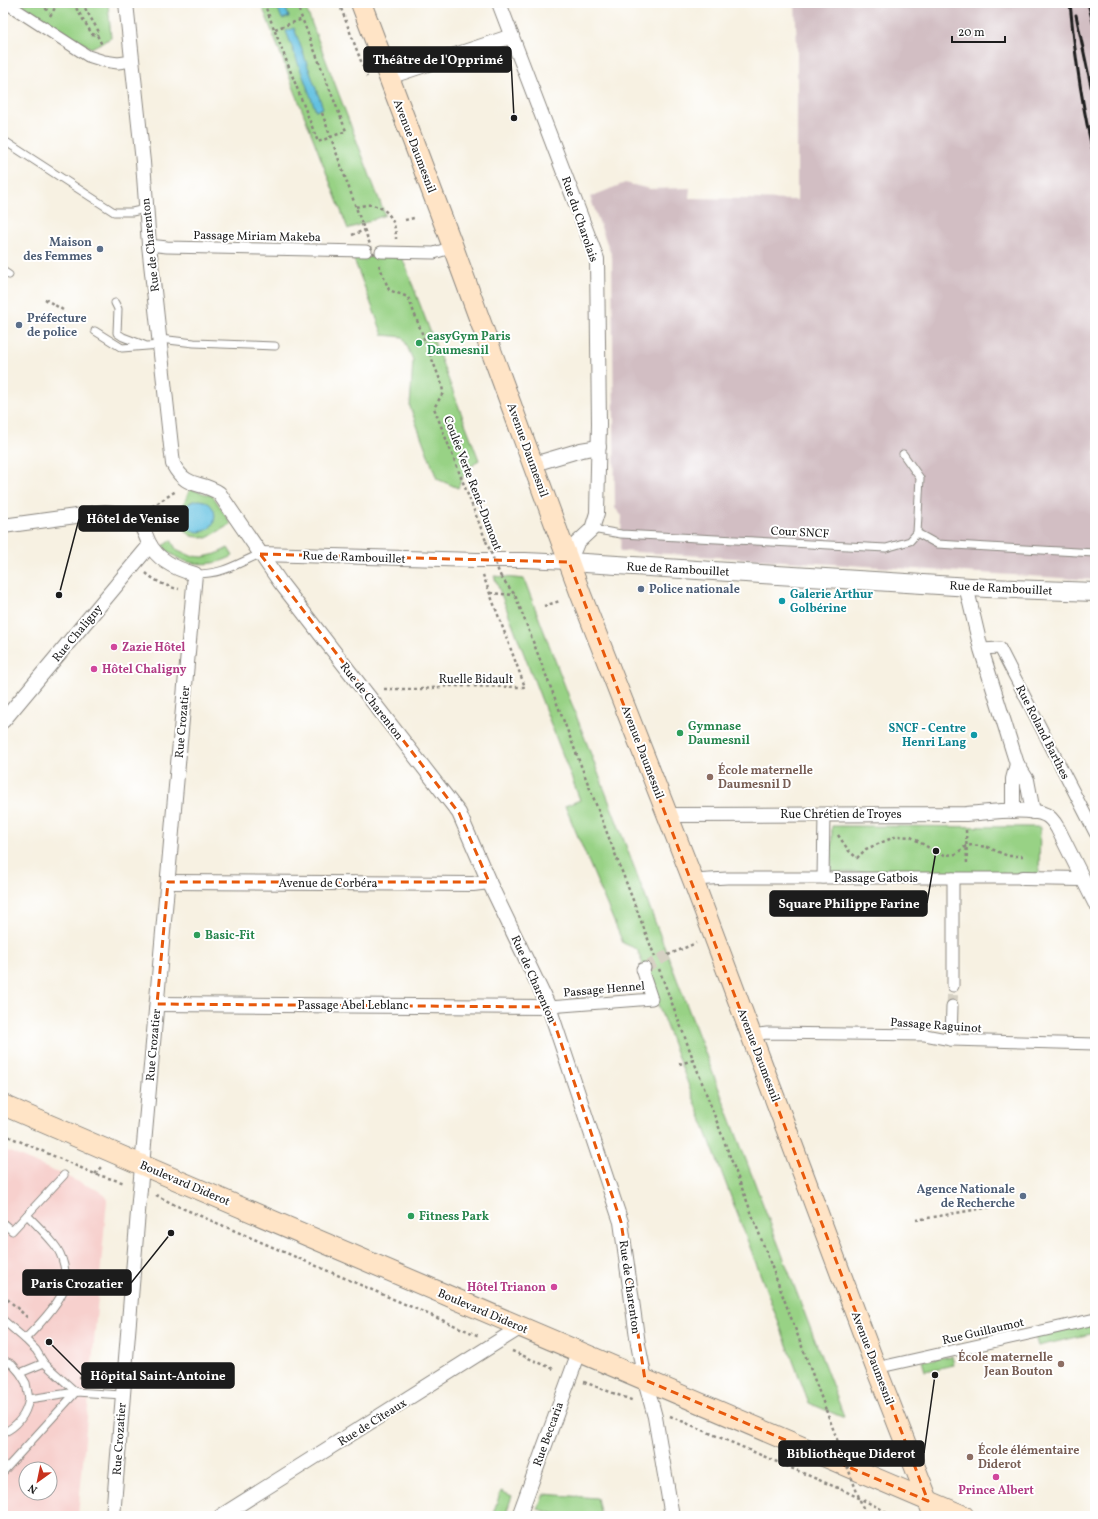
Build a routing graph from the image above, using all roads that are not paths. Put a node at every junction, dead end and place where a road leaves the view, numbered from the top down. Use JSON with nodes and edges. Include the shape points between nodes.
{"nodes":[{"id":1,"x":6,"y":3,"type":"edge"},
{"id":2,"x":126,"y":3,"type":"edge"},
{"id":3,"x":361,"y":3,"type":"edge"},
{"id":4,"x":499,"y":3,"type":"edge"},
{"id":5,"x":512,"y":36,"type":"junction"},
{"id":6,"x":132,"y":61,"type":"junction"},
{"id":7,"x":389,"y":77,"type":"junction"},
{"id":8,"x":3,"y":140,"type":"edge"},
{"id":9,"x":145,"y":209,"type":"junction"},
{"id":10,"x":149,"y":245,"type":"junction"},
{"id":11,"x":453,"y":247,"type":"junction"},
{"id":12,"x":115,"y":303,"type":"dead end"},
{"id":13,"x":95,"y":331,"type":"dead end"},
{"id":14,"x":155,"y":343,"type":"junction"},
{"id":15,"x":275,"y":346,"type":"dead end"},
{"id":16,"x":599,"y":447,"type":"junction"},
{"id":17,"x":903,"y":454,"type":"dead end"},
{"id":18,"x":534,"y":464,"type":"junction"},
{"id":19,"x":3,"y":526,"type":"edge"},
{"id":20,"x":592,"y":529,"type":"junction"},
{"id":21,"x":917,"y":533,"type":"junction"},
{"id":22,"x":150,"y":545,"type":"junction"},
{"id":23,"x":1095,"y":553,"type":"edge"},
{"id":24,"x":260,"y":554,"type":"junction"},
{"id":25,"x":569,"y":562,"type":"junction"},
{"id":26,"x":195,"y":574,"type":"junction"},
{"id":27,"x":966,"y":586,"type":"junction"},
{"id":28,"x":1095,"y":592,"type":"edge"},
{"id":29,"x":981,"y":649,"type":"junction"},
{"id":30,"x":3,"y":721,"type":"edge"},
{"id":31,"x":1017,"y":764,"type":"junction"},
{"id":32,"x":1013,"y":811,"type":"junction"},
{"id":33,"x":1033,"y":812,"type":"junction"},
{"id":34,"x":824,"y":814,"type":"junction"},
{"id":35,"x":668,"y":815,"type":"junction"},
{"id":36,"x":1095,"y":832,"type":"edge"},
{"id":37,"x":823,"y":878,"type":"junction"},
{"id":38,"x":953,"y":878,"type":"junction"},
{"id":39,"x":1023,"y":878,"type":"joint"},
{"id":40,"x":1082,"y":879,"type":"junction"},
{"id":41,"x":693,"y":880,"type":"junction"},
{"id":42,"x":168,"y":882,"type":"junction"},
{"id":43,"x":489,"y":882,"type":"junction"},
{"id":44,"x":1095,"y":903,"type":"edge"},
{"id":45,"x":645,"y":968,"type":"dead end"},
{"id":46,"x":953,"y":986,"type":"tunnel mouth"},
{"id":47,"x":157,"y":1004,"type":"junction"},
{"id":48,"x":952,"y":1006,"type":"tunnel mouth"},
{"id":49,"x":549,"y":1007,"type":"junction"},
{"id":50,"x":751,"y":1035,"type":"junction"},
{"id":51,"x":951,"y":1040,"type":"junction"},
{"id":52,"x":1095,"y":1044,"type":"edge"},
{"id":53,"x":3,"y":1105,"type":"edge"},
{"id":54,"x":143,"y":1165,"type":"junction"},
{"id":55,"x":64,"y":1175,"type":"dead end"},
{"id":56,"x":27,"y":1215,"type":"junction"},
{"id":57,"x":3,"y":1223,"type":"edge"},
{"id":58,"x":1095,"y":1319,"type":"edge"},
{"id":59,"x":3,"y":1320,"type":"edge"},
{"id":60,"x":521,"y":1327,"type":"junction"},
{"id":61,"x":24,"y":1339,"type":"junction"},
{"id":62,"x":579,"y":1352,"type":"junction"},
{"id":63,"x":3,"y":1360,"type":"edge"},
{"id":64,"x":44,"y":1363,"type":"junction"},
{"id":65,"x":876,"y":1368,"type":"junction"},
{"id":66,"x":20,"y":1373,"type":"junction"},
{"id":67,"x":645,"y":1380,"type":"junction"},
{"id":68,"x":76,"y":1392,"type":"junction"},
{"id":69,"x":122,"y":1395,"type":"junction"},
{"id":70,"x":29,"y":1399,"type":"junction"},
{"id":71,"x":3,"y":1433,"type":"edge"},
{"id":72,"x":3,"y":1472,"type":"edge"},
{"id":73,"x":930,"y":1511,"type":"edge"},
{"id":74,"x":113,"y":1516,"type":"edge"},
{"id":75,"x":222,"y":1516,"type":"edge"},
{"id":76,"x":519,"y":1516,"type":"edge"},
{"id":77,"x":672,"y":1516,"type":"edge"},
{"id":78,"x":964,"y":1516,"type":"edge"}],
"edges":[{"from":1,"to":6,"type":"street","via":[[88,56],[118,63]]},
{"from":2,"to":6,"type":"street","name":"Rue de Charenton"},
{"from":3,"to":7,"type":"main road","name":"Avenue Daumesnil"},
{"from":4,"to":5,"type":"street","name":"Rue du Charolais"},
{"from":5,"to":7,"type":"street"},
{"from":5,"to":16,"type":"street","name":"Rue du Charolais","via":[[597,259]]},
{"from":6,"to":9,"type":"street","name":"Rue de Charenton","via":[[143,162]]},
{"from":7,"to":11,"type":"main road","name":"Avenue Daumesnil"},
{"from":8,"to":9,"type":"lane","via":[[114,212]]},
{"from":9,"to":10,"type":"street","name":"Rue de Charenton"},
{"from":10,"to":11,"type":"street","name":"Passage Miriam Makeba","via":[[374,253],[434,253]]},
{"from":10,"to":14,"type":"street","name":"Rue de Charenton"},
{"from":11,"to":18,"type":"main road","name":"Avenue Daumesnil"},
{"from":12,"to":14,"type":"lane","via":[[118,309],[117,333],[123,337]]},
{"from":13,"to":14,"type":"lane","via":[[122,348]]},
{"from":14,"to":15,"type":"lane"},
{"from":14,"to":24,"type":"street","name":"Rue de Charenton","via":[[173,464],[187,481],[219,493]]},
{"from":16,"to":18,"type":"street"},
{"from":16,"to":20,"type":"street","name":"Rue du Charolais","via":[[598,513]]},
{"from":17,"to":21,"type":"lane","via":[[920,478]]},
{"from":18,"to":25,"type":"main road","name":"Avenue Daumesnil"},
{"from":19,"to":22,"type":"street","via":[[105,512],[135,518]]},
{"from":20,"to":21,"type":"lane","name":"Cour SNCF","via":[[621,534],[886,548],[910,541]]},
{"from":20,"to":25,"type":"street","name":"Rue du Charolais","via":[[577,543]]},
{"from":21,"to":23,"type":"lane","via":[[937,544]]},
{"from":22,"to":26,"type":"street","via":[[169,564]]},
{"from":22,"to":30,"type":"street","name":"Rue Chaligny"},
{"from":24,"to":25,"type":"street","name":"Rue de Rambouillet"},
{"from":24,"to":26,"type":"lane","via":[[222,571]]},
{"from":24,"to":43,"type":"street","name":"Rue de Charenton","via":[[459,813]]},
{"from":25,"to":27,"type":"street","name":"Rue de Rambouillet"},
{"from":25,"to":35,"type":"main road","name":"Avenue Daumesnil"},
{"from":26,"to":42,"type":"street","name":"Rue Crozatier"},
{"from":27,"to":28,"type":"street","name":"Rue de Rambouillet"},
{"from":27,"to":29,"type":"street"},
{"from":29,"to":31,"type":"street"},
{"from":29,"to":36,"type":"street","name":"Rue Roland Barthes","via":[[1000,648]]},
{"from":31,"to":32,"type":"street","via":[[1013,779]]},
{"from":31,"to":33,"type":"street","via":[[1027,780]]},
{"from":32,"to":33,"type":"street","name":"Rue Chrétien de Troyes"},
{"from":32,"to":34,"type":"street","name":"Rue Chrétien de Troyes","via":[[966,814]]},
{"from":33,"to":40,"type":"street","via":[[1052,820]]},
{"from":34,"to":35,"type":"street","name":"Rue Chrétien de Troyes"},
{"from":34,"to":37,"type":"street"},
{"from":35,"to":41,"type":"main road","name":"Avenue Daumesnil"},
{"from":37,"to":38,"type":"street","name":"Passage Gatbois"},
{"from":37,"to":41,"type":"street","name":"Passage Gatbois"},
{"from":38,"to":39,"type":"street","name":"Passage Gatbois"},
{"from":38,"to":46,"type":"street"},
{"from":39,"to":40,"type":"street","name":"Passage Gatbois"},
{"from":40,"to":44,"type":"street"},
{"from":41,"to":50,"type":"main road","name":"Avenue Daumesnil"},
{"from":42,"to":43,"type":"street","name":"Avenue de Corbéra"},
{"from":42,"to":47,"type":"street","name":"Rue Crozatier"},
{"from":43,"to":49,"type":"street","name":"Rue de Charenton"},
{"from":45,"to":49,"type":"street","name":"Passage Hennel","via":[[642,969],[652,999]]},
{"from":47,"to":49,"type":"street","name":"Passage Abel Leblanc"},
{"from":47,"to":54,"type":"street","name":"Rue Crozatier"},
{"from":48,"to":51,"type":"street"},
{"from":49,"to":67,"type":"street","name":"Rue de Charenton","via":[[621,1222]]},
{"from":50,"to":51,"type":"street","name":"Passage Raguinot","via":[[925,1035]]},
{"from":50,"to":65,"type":"main road","name":"Avenue Daumesnil"},
{"from":51,"to":52,"type":"street","name":"Passage Raguinot"},
{"from":53,"to":54,"type":"main road","name":"Boulevard Diderot"},
{"from":54,"to":60,"type":"main road","name":"Boulevard Diderot"},
{"from":54,"to":69,"type":"street","name":"Rue Crozatier"},
{"from":55,"to":56,"type":"lane"},
{"from":56,"to":57,"type":"lane","via":[[12,1231]]},
{"from":56,"to":61,"type":"lane","via":[[55,1245],[66,1275],[61,1295]]},
{"from":58,"to":65,"type":"street","name":"Rue Guillaumot"},
{"from":59,"to":61,"type":"lane"},
{"from":60,"to":62,"type":"main road","name":"Boulevard Diderot"},
{"from":60,"to":75,"type":"street","name":"Rue de Cîteaux"},
{"from":61,"to":64,"type":"lane","via":[[36,1350]]},
{"from":62,"to":67,"type":"main road","name":"Boulevard Diderot"},
{"from":62,"to":76,"type":"street","name":"Rue Beccaria"},
{"from":63,"to":66,"type":"lane","via":[[12,1364]]},
{"from":64,"to":66,"type":"lane"},
{"from":64,"to":68,"type":"lane"},
{"from":65,"to":73,"type":"main road","name":"Avenue Daumesnil"},
{"from":66,"to":70,"type":"lane","via":[[26,1383]]},
{"from":67,"to":73,"type":"main road","name":"Boulevard Diderot"},
{"from":67,"to":77,"type":"street","name":"Rue de Charenton","via":[[655,1417]]},
{"from":68,"to":69,"type":"lane"},
{"from":68,"to":70,"type":"lane"},
{"from":68,"to":72,"type":"lane"},
{"from":69,"to":74,"type":"street","name":"Rue Crozatier"},
{"from":70,"to":71,"type":"lane","via":[[18,1424]]},
{"from":73,"to":78,"type":"main road","name":"Boulevard Diderot"}]}
